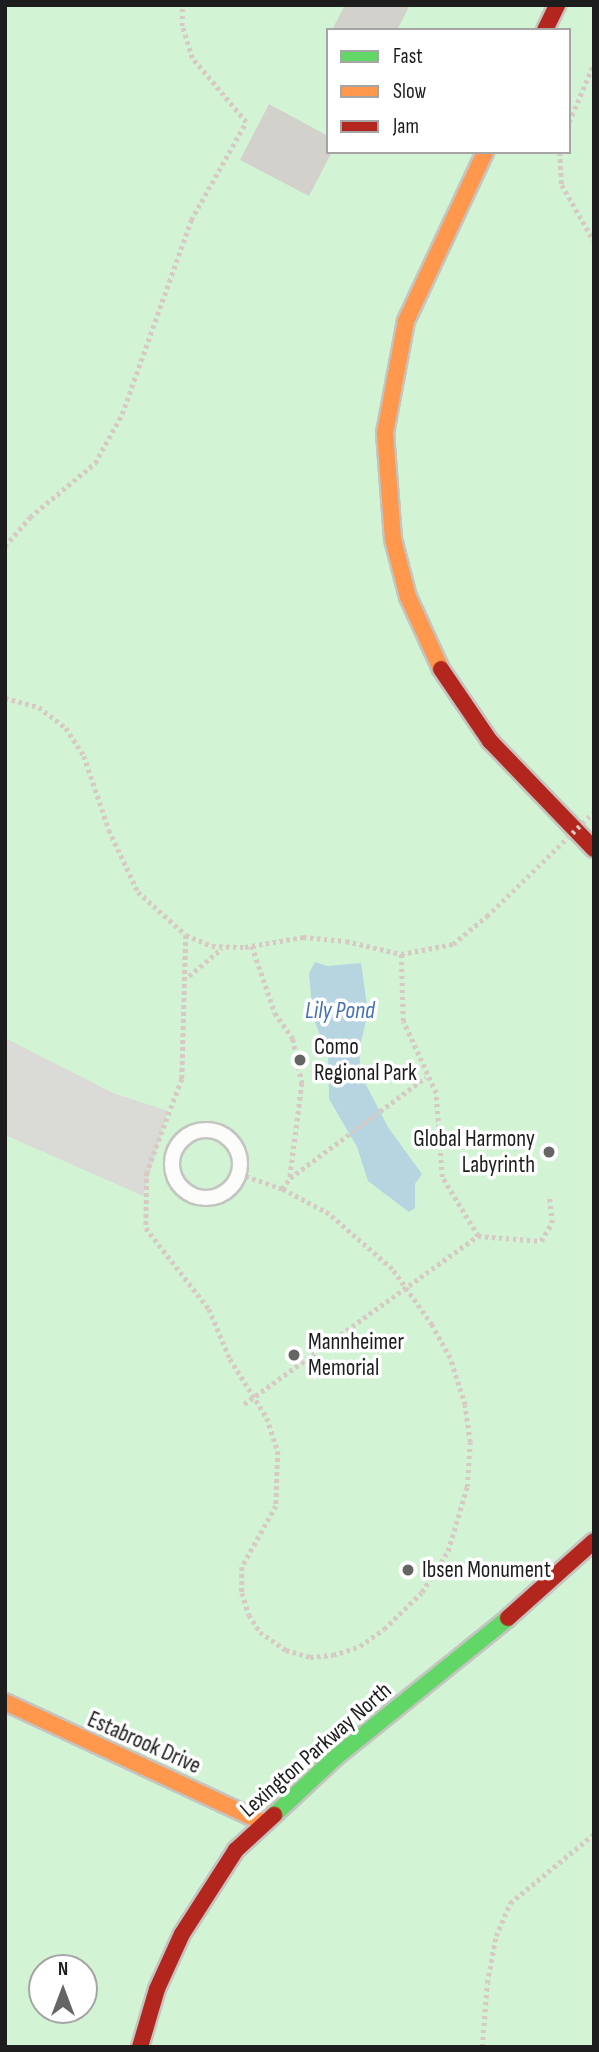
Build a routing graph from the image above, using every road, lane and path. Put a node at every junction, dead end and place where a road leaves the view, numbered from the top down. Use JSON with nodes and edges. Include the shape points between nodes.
{"nodes":[{"id":1,"x":182,"y":5,"type":"edge"},
{"id":2,"x":557,"y":5,"type":"edge"},
{"id":3,"x":546,"y":28,"type":"edge"},
{"id":4,"x":594,"y":63,"type":"edge"},
{"id":5,"x":571,"y":117,"type":"edge"},
{"id":6,"x":484,"y":154,"type":"edge"},
{"id":7,"x":560,"y":154,"type":"edge"},
{"id":8,"x":594,"y":241,"type":"edge"},
{"id":9,"x":5,"y":546,"type":"edge"},
{"id":10,"x":5,"y":698,"type":"edge"},
{"id":11,"x":594,"y":813,"type":"edge"},
{"id":12,"x":594,"y":849,"type":"edge"},
{"id":13,"x":186,"y":935,"type":"junction"},
{"id":14,"x":224,"y":946,"type":"junction"},
{"id":15,"x":252,"y":946,"type":"junction"},
{"id":16,"x":401,"y":954,"type":"junction"},
{"id":17,"x":188,"y":976,"type":"junction"},
{"id":18,"x":426,"y":1077,"type":"junction"},
{"id":19,"x":238,"y":1174,"type":"junction"},
{"id":20,"x":290,"y":1178,"type":"junction"},
{"id":21,"x":282,"y":1189,"type":"junction"},
{"id":22,"x":549,"y":1195,"type":"dead end"},
{"id":23,"x":478,"y":1236,"type":"junction"},
{"id":24,"x":406,"y":1286,"type":"junction"},
{"id":25,"x":254,"y":1398,"type":"junction"},
{"id":26,"x":244,"y":1404,"type":"dead end"},
{"id":27,"x":594,"y":1541,"type":"edge"},
{"id":28,"x":5,"y":1702,"type":"edge"},
{"id":29,"x":265,"y":1823,"type":"junction"},
{"id":30,"x":594,"y":1834,"type":"edge"},
{"id":31,"x":139,"y":2047,"type":"edge"},
{"id":32,"x":482,"y":2047,"type":"edge"}],
"edges":[{"from":1,"to":9,"type":"path","via":[[182,26],[192,58],[246,122],[191,220],[109,439],[95,463],[30,517]]},
{"from":2,"to":3,"type":"main road"},
{"from":4,"to":5,"type":"path"},
{"from":6,"to":12,"type":"main road","via":[[429,265],[393,373],[386,433],[393,539],[408,597],[458,699],[491,741]]},
{"from":7,"to":8,"type":"path","via":[[562,185]]},
{"from":10,"to":13,"type":"path","via":[[39,707],[66,728],[85,756],[109,830],[138,892]]},
{"from":11,"to":16,"type":"path","bridge":true,"via":[[453,944]]},
{"from":13,"to":14,"type":"path"},
{"from":13,"to":17,"type":"path"},
{"from":14,"to":15,"type":"path"},
{"from":14,"to":17,"type":"path"},
{"from":15,"to":16,"type":"path","via":[[303,937]]},
{"from":15,"to":20,"type":"path","via":[[275,1013],[293,1039],[302,1083]]},
{"from":16,"to":18,"type":"path","via":[[403,1021]]},
{"from":17,"to":25,"type":"path","via":[[182,1079],[147,1172],[144,1213],[154,1243],[209,1309],[230,1359]]},
{"from":18,"to":20,"type":"path"},
{"from":18,"to":23,"type":"path","via":[[436,1093],[442,1177]]},
{"from":19,"to":19,"type":"lane","via":[[237,1148],[218,1131],[194,1132],[176,1146],[172,1164],[176,1181],[195,1197],[225,1193]]},
{"from":19,"to":21,"type":"path"},
{"from":20,"to":21,"type":"path"},
{"from":21,"to":24,"type":"path","via":[[345,1225]]},
{"from":22,"to":23,"type":"path","via":[[552,1223],[541,1241]]},
{"from":23,"to":24,"type":"path"},
{"from":24,"to":25,"type":"path"},
{"from":24,"to":25,"type":"path","via":[[450,1358],[465,1405],[470,1442],[467,1487],[448,1551],[422,1592],[360,1646],[310,1657],[286,1650],[260,1632],[249,1615],[242,1594],[242,1567],[276,1506],[280,1487],[278,1451],[267,1418]]},
{"from":25,"to":26,"type":"path"},
{"from":27,"to":29,"type":"main road","name":"Lexington Parkway North","via":[[545,1589],[336,1757]]},
{"from":28,"to":29,"type":"main road","name":"Estabrook Drive"},
{"from":29,"to":31,"type":"main road","name":"Lexington Parkway North","via":[[236,1850],[182,1934],[157,1989]]},
{"from":30,"to":32,"type":"path","via":[[510,1903],[490,1971]]}]}
